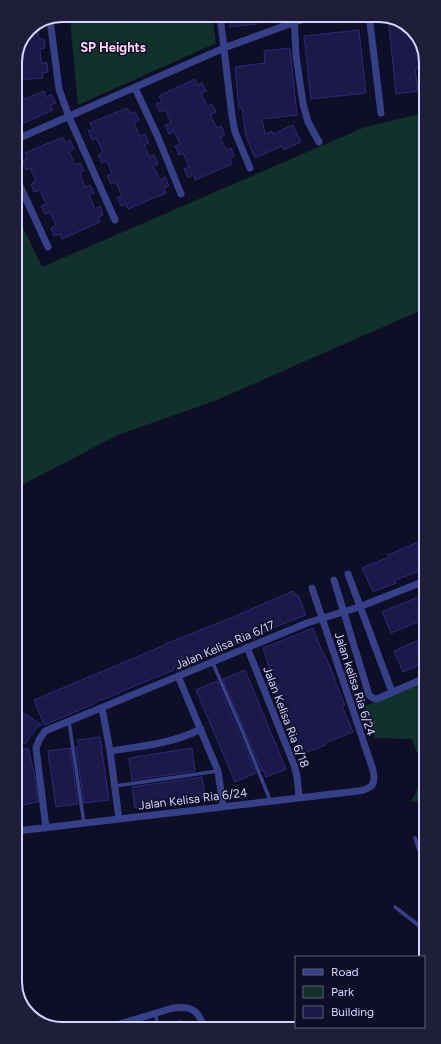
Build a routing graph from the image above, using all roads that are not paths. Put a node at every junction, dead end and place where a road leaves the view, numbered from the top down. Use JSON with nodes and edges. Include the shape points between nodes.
{"nodes":[{"id":1,"x":221,"y":22,"type":"edge"},
{"id":2,"x":287,"y":22,"type":"edge"},
{"id":3,"x":294,"y":22,"type":"edge"},
{"id":4,"x":370,"y":22,"type":"edge"},
{"id":5,"x":50,"y":24,"type":"edge"},
{"id":6,"x":224,"y":48,"type":"junction"},
{"id":7,"x":135,"y":88,"type":"junction"},
{"id":8,"x":381,"y":113,"type":"dead end"},
{"id":9,"x":69,"y":117,"type":"junction"},
{"id":10,"x":22,"y":137,"type":"edge"},
{"id":11,"x":319,"y":142,"type":"dead end"},
{"id":12,"x":250,"y":168,"type":"dead end"},
{"id":13,"x":22,"y":189,"type":"edge"},
{"id":14,"x":181,"y":194,"type":"dead end"},
{"id":15,"x":115,"y":220,"type":"dead end"},
{"id":16,"x":48,"y":247,"type":"dead end"},
{"id":17,"x":348,"y":574,"type":"dead end"},
{"id":18,"x":334,"y":580,"type":"dead end"},
{"id":19,"x":419,"y":583,"type":"edge"},
{"id":20,"x":312,"y":588,"type":"dead end"},
{"id":21,"x":360,"y":607,"type":"junction"},
{"id":22,"x":343,"y":612,"type":"junction"},
{"id":23,"x":322,"y":617,"type":"junction"},
{"id":24,"x":246,"y":647,"type":"junction"},
{"id":25,"x":212,"y":661,"type":"junction"},
{"id":26,"x":178,"y":676,"type":"junction"},
{"id":27,"x":419,"y":681,"type":"edge"},
{"id":28,"x":392,"y":692,"type":"junction"},
{"id":29,"x":102,"y":708,"type":"junction"},
{"id":30,"x":69,"y":721,"type":"junction"},
{"id":31,"x":201,"y":729,"type":"junction"},
{"id":32,"x":110,"y":751,"type":"junction"},
{"id":33,"x":218,"y":771,"type":"junction"},
{"id":34,"x":114,"y":786,"type":"junction"},
{"id":35,"x":371,"y":786,"type":"joint"},
{"id":36,"x":299,"y":797,"type":"junction"},
{"id":37,"x":270,"y":800,"type":"junction"},
{"id":38,"x":223,"y":806,"type":"junction"},
{"id":39,"x":119,"y":819,"type":"junction"},
{"id":40,"x":84,"y":823,"type":"junction"},
{"id":41,"x":46,"y":828,"type":"junction"},
{"id":42,"x":22,"y":830,"type":"edge"},
{"id":43,"x":415,"y":838,"type":"dead end"},
{"id":44,"x":419,"y":850,"type":"edge"},
{"id":45,"x":395,"y":907,"type":"dead end"},
{"id":46,"x":419,"y":926,"type":"edge"},
{"id":47,"x":155,"y":1014,"type":"junction"},
{"id":48,"x":131,"y":1022,"type":"edge"},
{"id":49,"x":157,"y":1022,"type":"edge"},
{"id":50,"x":201,"y":1022,"type":"edge"}],
"edges":[{"from":1,"to":6,"type":"street"},
{"from":2,"to":6,"type":"street"},
{"from":3,"to":11,"type":"street","via":[[303,104],[308,122]]},
{"from":4,"to":8,"type":"street"},
{"from":5,"to":9,"type":"street","via":[[59,89]]},
{"from":6,"to":7,"type":"street"},
{"from":6,"to":12,"type":"street","via":[[235,132]]},
{"from":7,"to":9,"type":"street"},
{"from":7,"to":14,"type":"street"},
{"from":9,"to":10,"type":"street"},
{"from":9,"to":15,"type":"street"},
{"from":13,"to":16,"type":"street"},
{"from":17,"to":21,"type":"street"},
{"from":18,"to":22,"type":"street"},
{"from":19,"to":21,"type":"street","name":"Jalan Kelisa Ria 6/17"},
{"from":20,"to":23,"type":"street","name":"Jalan kelisa Ria 6/24"},
{"from":21,"to":22,"type":"street","name":"Jalan Kelisa Ria 6/17"},
{"from":21,"to":28,"type":"street"},
{"from":22,"to":23,"type":"street","name":"Jalan Kelisa Ria 6/17"},
{"from":22,"to":28,"type":"street","via":[[369,695],[377,698]]},
{"from":23,"to":24,"type":"street","name":"Jalan Kelisa Ria 6/17"},
{"from":23,"to":35,"type":"street","name":"Jalan kelisa Ria 6/24","via":[[372,770],[374,778]]},
{"from":24,"to":25,"type":"street","name":"Jalan Kelisa Ria 6/17"},
{"from":24,"to":36,"type":"street","name":"Jalan Kelisa Ria 6/18","via":[[294,765]]},
{"from":25,"to":26,"type":"street","name":"Jalan Kelisa Ria 6/17"},
{"from":25,"to":37,"type":"lane"},
{"from":26,"to":29,"type":"street","name":"Jalan Kelisa Ria 6/17"},
{"from":26,"to":31,"type":"street"},
{"from":27,"to":28,"type":"street"},
{"from":29,"to":30,"type":"street","name":"Jalan Kelisa Ria 6/17"},
{"from":29,"to":32,"type":"street"},
{"from":30,"to":40,"type":"lane"},
{"from":30,"to":41,"type":"street","name":"Jalan Kelisa Ria 6/17","via":[[46,731],[38,740],[36,748]]},
{"from":31,"to":32,"type":"street","via":[[169,742]]},
{"from":31,"to":33,"type":"street"},
{"from":32,"to":34,"type":"street"},
{"from":33,"to":34,"type":"lane"},
{"from":33,"to":38,"type":"street"},
{"from":34,"to":39,"type":"street"},
{"from":35,"to":36,"type":"street","name":"Jalan Kelisa Ria 6/24","via":[[362,790]]},
{"from":36,"to":37,"type":"street","name":"Jalan Kelisa Ria 6/24"},
{"from":37,"to":38,"type":"street","name":"Jalan Kelisa Ria 6/24"},
{"from":38,"to":39,"type":"street","name":"Jalan Kelisa Ria 6/24"},
{"from":39,"to":40,"type":"street","name":"Jalan Kelisa Ria 6/24"},
{"from":40,"to":41,"type":"street","name":"Jalan Kelisa Ria 6/24"},
{"from":41,"to":42,"type":"street","name":"Jalan Kelisa Ria 6/24"},
{"from":43,"to":44,"type":"lane"},
{"from":45,"to":46,"type":"lane"},
{"from":47,"to":48,"type":"street"},
{"from":47,"to":49,"type":"lane"},
{"from":47,"to":50,"type":"street","via":[[172,1008],[189,1008]]}]}
